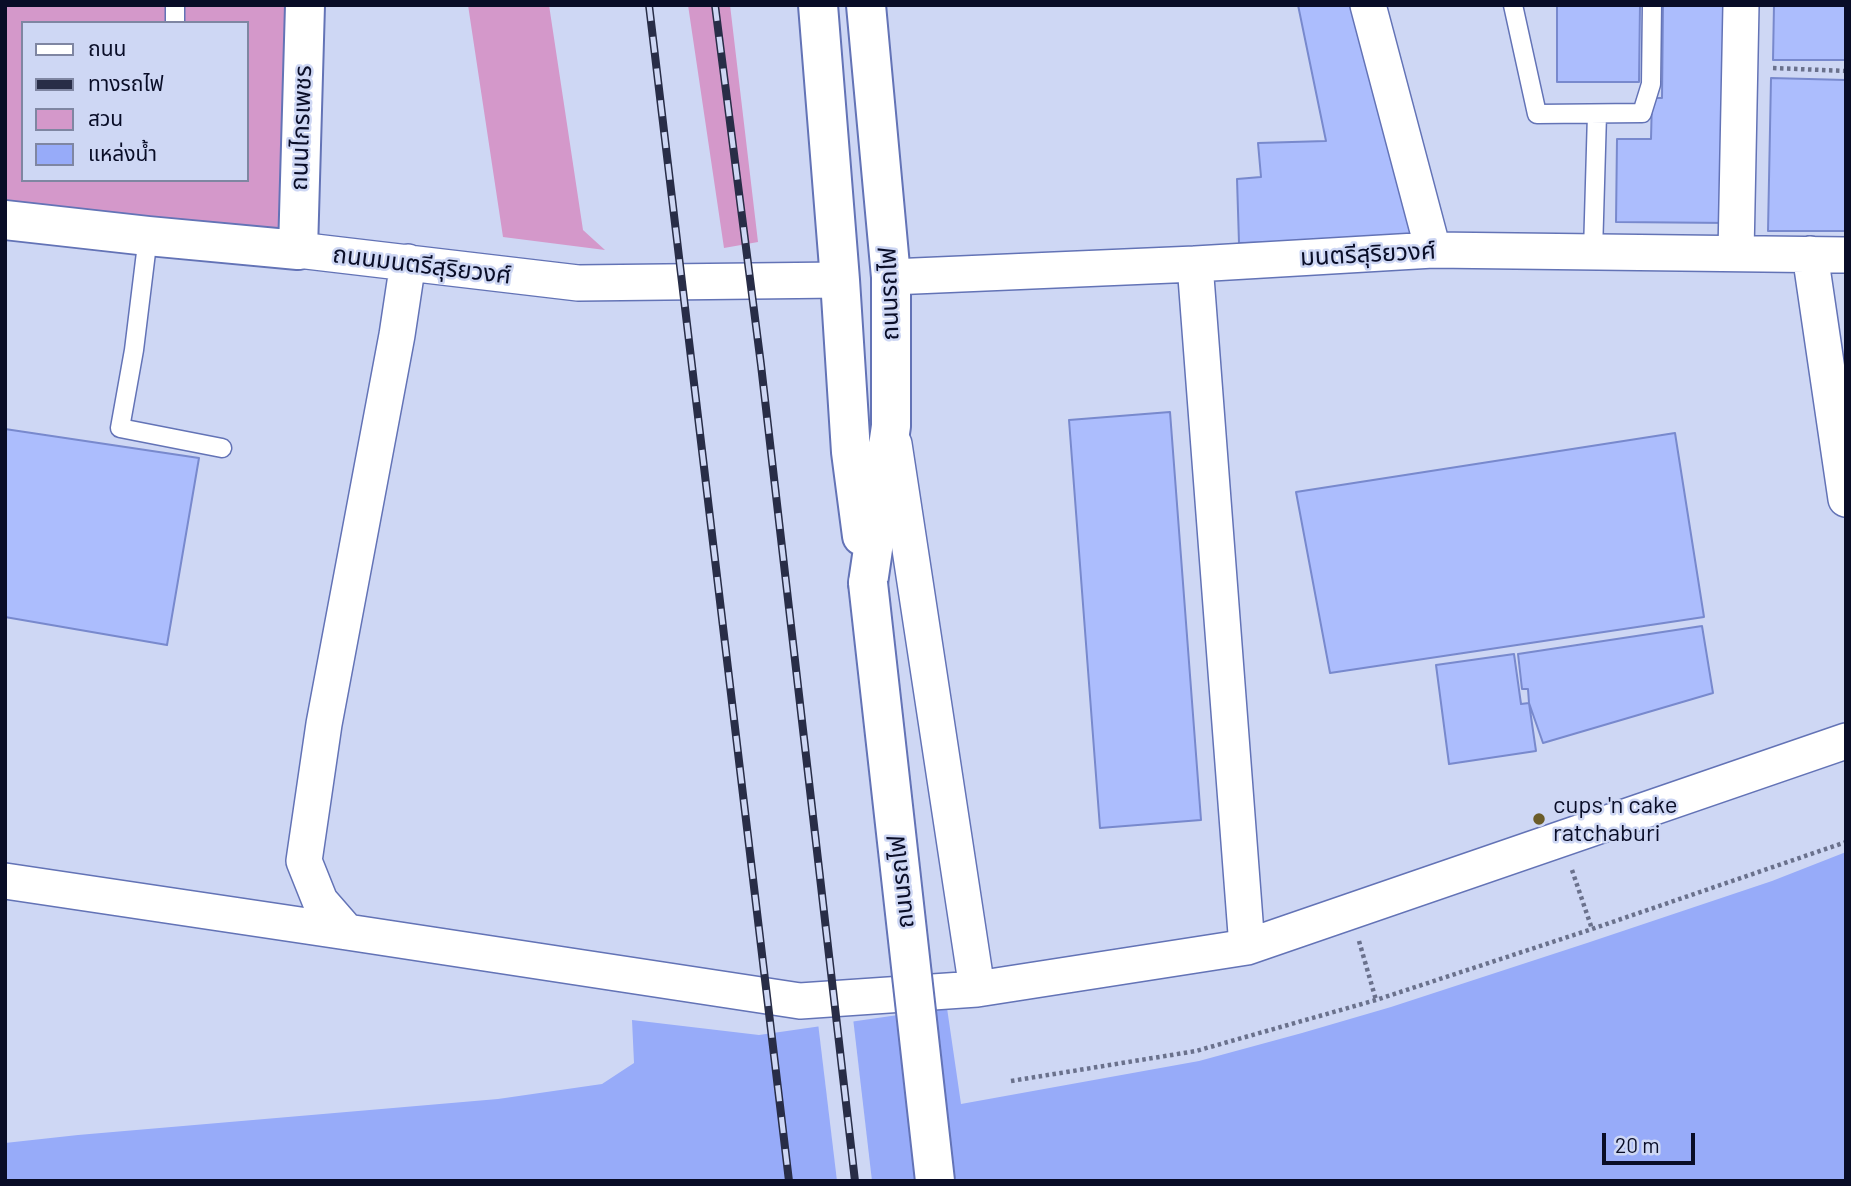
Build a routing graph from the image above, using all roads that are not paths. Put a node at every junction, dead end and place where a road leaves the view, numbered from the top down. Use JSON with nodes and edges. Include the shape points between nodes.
{"nodes":[{"id":1,"x":304,"y":5,"type":"edge"},
{"id":2,"x":818,"y":5,"type":"edge"},
{"id":3,"x":866,"y":5,"type":"edge"},
{"id":4,"x":1368,"y":5,"type":"edge"},
{"id":5,"x":1513,"y":5,"type":"edge"},
{"id":6,"x":1652,"y":5,"type":"edge"},
{"id":7,"x":1741,"y":5,"type":"edge"},
{"id":8,"x":1597,"y":114,"type":"junction"},
{"id":9,"x":5,"y":220,"type":"edge"},
{"id":10,"x":148,"y":236,"type":"junction"},
{"id":11,"x":298,"y":250,"type":"junction"},
{"id":12,"x":1433,"y":250,"type":"junction"},
{"id":13,"x":1593,"y":252,"type":"junction"},
{"id":14,"x":1736,"y":253,"type":"junction"},
{"id":15,"x":1810,"y":254,"type":"junction"},
{"id":16,"x":1846,"y":255,"type":"edge"},
{"id":17,"x":408,"y":262,"type":"junction"},
{"id":18,"x":1195,"y":264,"type":"junction"},
{"id":19,"x":891,"y":277,"type":"junction"},
{"id":20,"x":840,"y":280,"type":"junction"},
{"id":21,"x":891,"y":426,"type":"junction"},
{"id":22,"x":222,"y":448,"type":"dead end"},
{"id":23,"x":1846,"y":499,"type":"edge"},
{"id":24,"x":869,"y":583,"type":"junction"},
{"id":25,"x":1846,"y":741,"type":"edge"},
{"id":26,"x":5,"y":881,"type":"edge"},
{"id":27,"x":348,"y":932,"type":"junction"},
{"id":28,"x":1247,"y":947,"type":"junction"},
{"id":29,"x":977,"y":989,"type":"junction"},
{"id":30,"x":935,"y":1181,"type":"edge"}],
"edges":[{"from":1,"to":11,"type":"main road","name":"ถนนไกรเพชร"},
{"from":2,"to":20,"type":"main road","name":"ถนนรถไฟ"},
{"from":3,"to":19,"type":"main road","name":"ถนนรถไฟ"},
{"from":4,"to":12,"type":"street"},
{"from":5,"to":8,"type":"lane","via":[[1537,114]]},
{"from":6,"to":8,"type":"lane","via":[[1651,84],[1642,113]]},
{"from":7,"to":14,"type":"street"},
{"from":8,"to":13,"type":"lane"},
{"from":9,"to":10,"type":"main road","name":"ถนนมนตรีสุริยวงศ์"},
{"from":10,"to":11,"type":"main road","name":"ถนนมนตรีสุริยวงศ์"},
{"from":10,"to":22,"type":"lane","via":[[120,428]]},
{"from":11,"to":17,"type":"street","name":"ถนนมนตรีสุริยวงศ์"},
{"from":12,"to":13,"type":"street","name":"มนตรีสุริยวงศ์"},
{"from":12,"to":18,"type":"street","name":"มนตรีสุริยวงศ์"},
{"from":13,"to":14,"type":"street","name":"มนตรีสุริยวงศ์"},
{"from":14,"to":15,"type":"street","name":"มนตรีสุริยวงศ์"},
{"from":15,"to":16,"type":"street","name":"มนตรีสุริยวงศ์"},
{"from":15,"to":23,"type":"street"},
{"from":17,"to":20,"type":"street","name":"ถนนมนตรีสุริยวงศ์","via":[[578,283]]},
{"from":17,"to":27,"type":"street","via":[[324,724],[304,862],[320,901]]},
{"from":18,"to":19,"type":"street","name":"มนตรีสุริยวงศ์"},
{"from":18,"to":28,"type":"street"},
{"from":19,"to":21,"type":"main road","name":"ถนนรถไฟ"},
{"from":20,"to":24,"type":"main road","name":"ถนนรถไฟ","via":[[850,452]]},
{"from":21,"to":24,"type":"main road","name":"ถนนรถไฟ"},
{"from":21,"to":29,"type":"street"},
{"from":24,"to":30,"type":"main road","name":"ถนนรถไฟ","bridge":true},
{"from":25,"to":28,"type":"street"},
{"from":26,"to":27,"type":"street"},
{"from":27,"to":29,"type":"street","via":[[800,1001]]},
{"from":28,"to":29,"type":"street"}]}
